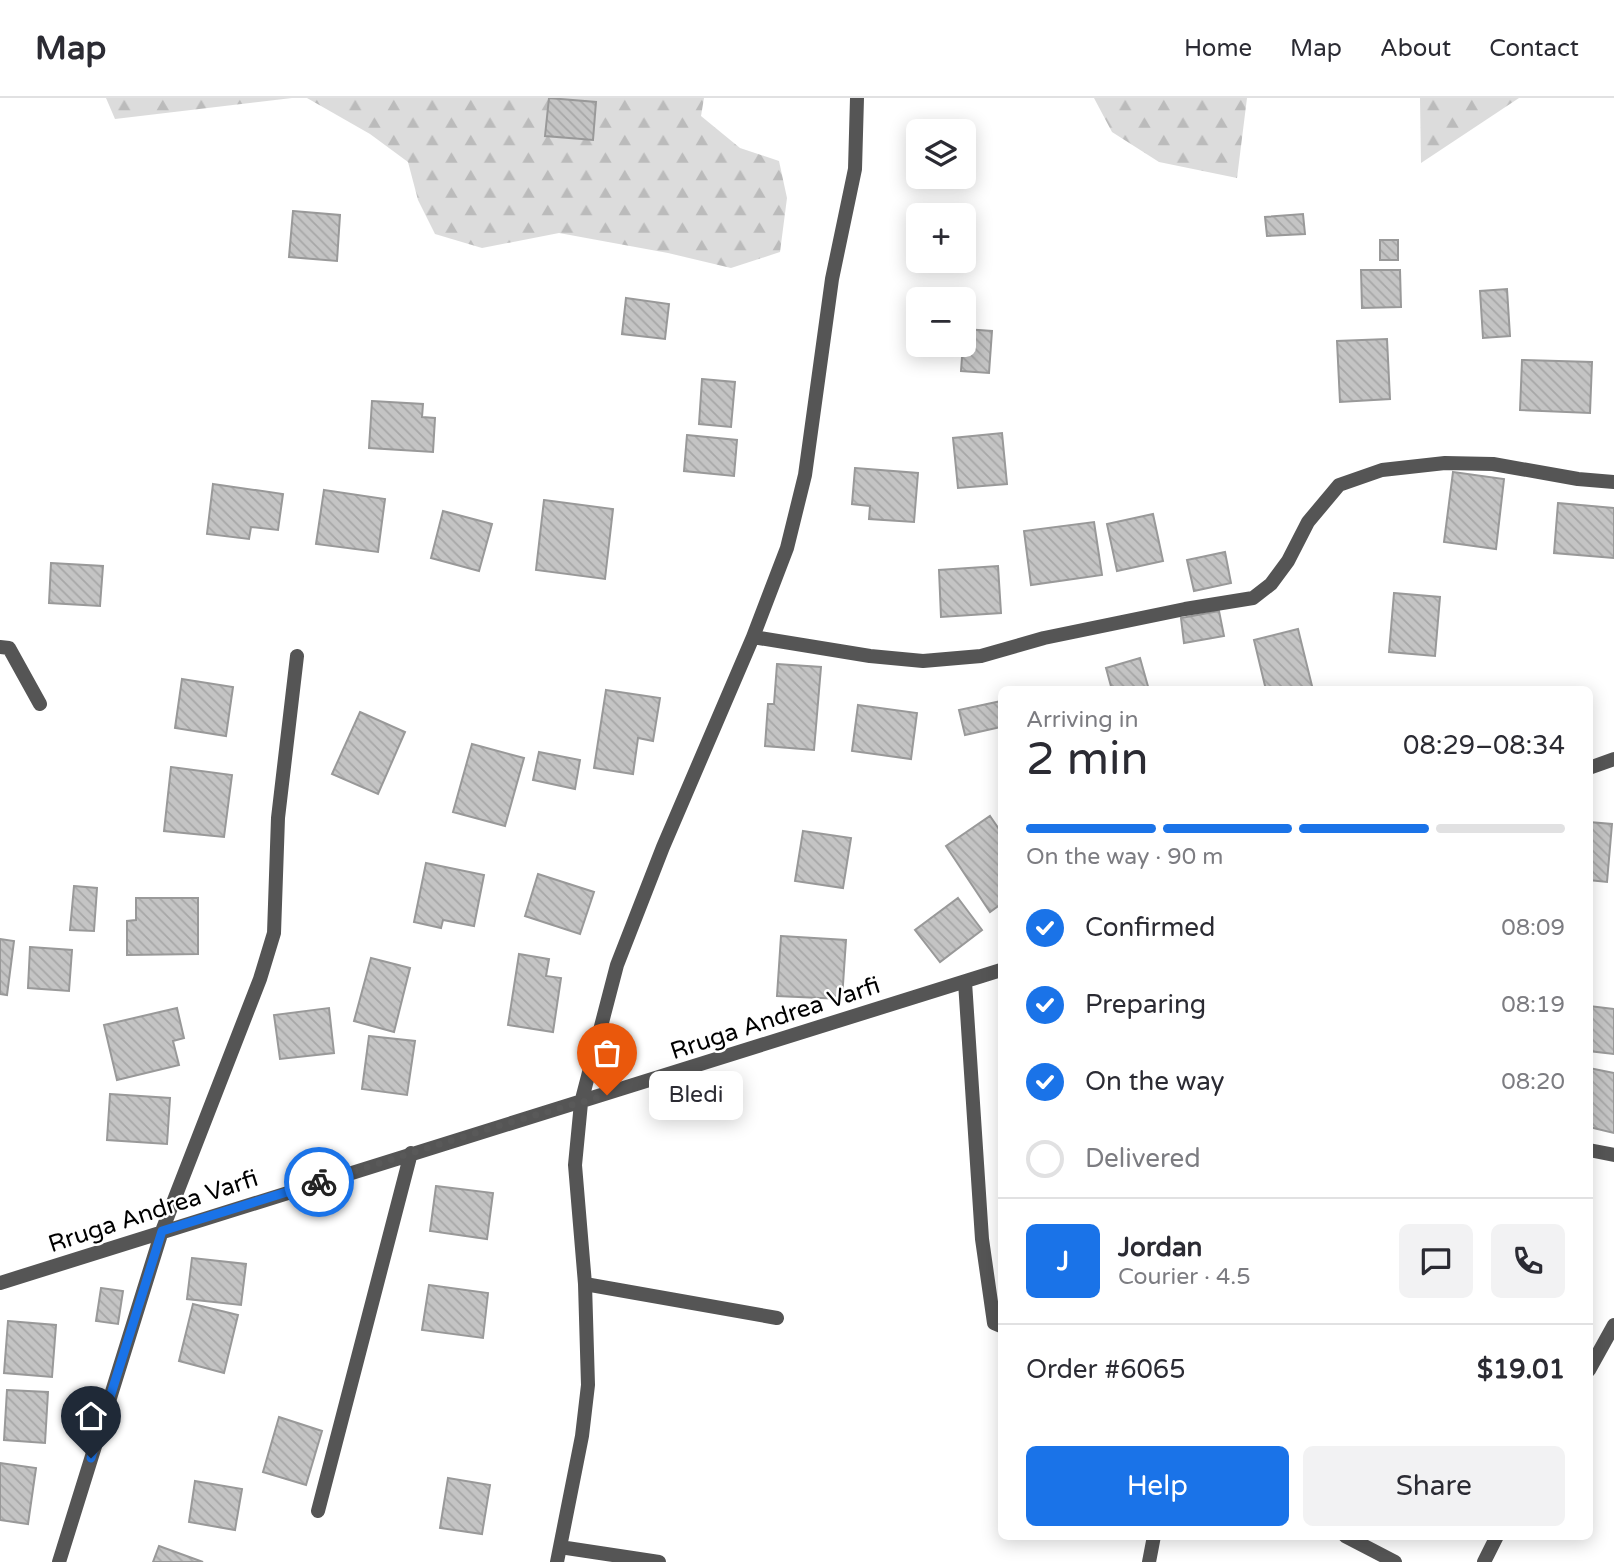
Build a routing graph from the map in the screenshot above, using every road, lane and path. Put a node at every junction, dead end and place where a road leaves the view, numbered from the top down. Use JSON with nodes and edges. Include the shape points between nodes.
{"nodes":[{"id":1,"x":856,"y":98,"type":"edge"},
{"id":2,"x":1614,"y":482,"type":"edge"},
{"id":3,"x":753,"y":637,"type":"junction"},
{"id":4,"x":0,"y":647,"type":"edge"},
{"id":5,"x":297,"y":656,"type":"dead end"},
{"id":6,"x":40,"y":704,"type":"dead end"},
{"id":7,"x":1614,"y":759,"type":"edge"},
{"id":8,"x":1593,"y":767,"type":"edge"},
{"id":9,"x":998,"y":972,"type":"edge"},
{"id":10,"x":965,"y":982,"type":"junction"},
{"id":11,"x":581,"y":1103,"type":"junction"},
{"id":12,"x":1593,"y":1151,"type":"edge"},
{"id":13,"x":411,"y":1153,"type":"junction"},
{"id":14,"x":1614,"y":1155,"type":"edge"},
{"id":15,"x":162,"y":1231,"type":"junction"},
{"id":16,"x":0,"y":1283,"type":"edge"},
{"id":17,"x":585,"y":1284,"type":"junction"},
{"id":18,"x":777,"y":1318,"type":"dead end"},
{"id":19,"x":998,"y":1325,"type":"edge"},
{"id":20,"x":1612,"y":1334,"type":"edge"},
{"id":21,"x":1593,"y":1364,"type":"edge"},
{"id":22,"x":318,"y":1511,"type":"dead end"},
{"id":23,"x":1153,"y":1540,"type":"edge"},
{"id":24,"x":1353,"y":1540,"type":"edge"},
{"id":25,"x":1495,"y":1540,"type":"edge"},
{"id":26,"x":559,"y":1555,"type":"edge"},
{"id":27,"x":59,"y":1562,"type":"edge"},
{"id":28,"x":659,"y":1562,"type":"edge"},
{"id":29,"x":1149,"y":1562,"type":"edge"},
{"id":30,"x":1395,"y":1562,"type":"edge"},
{"id":31,"x":1484,"y":1562,"type":"edge"}],
"edges":[{"from":1,"to":3,"type":"street","via":[[855,169],[832,279],[805,475],[787,548]]},
{"from":2,"to":3,"type":"street","via":[[1493,464],[1445,463],[1382,470],[1339,485],[1308,522],[1272,584],[1253,598],[1044,638],[981,656],[923,661]]},
{"from":3,"to":11,"type":"street","via":[[617,965]]},
{"from":4,"to":6,"type":"street","via":[[9,648]]},
{"from":5,"to":15,"type":"street","via":[[278,818],[274,933]]},
{"from":7,"to":8,"type":"street"},
{"from":9,"to":10,"type":"street","name":"Rruga Andrea Varfi"},
{"from":10,"to":11,"type":"street","name":"Rruga Andrea Varfi"},
{"from":10,"to":19,"type":"street","via":[[982,1240],[994,1323]]},
{"from":11,"to":13,"type":"street","name":"Rruga Andrea Varfi"},
{"from":11,"to":17,"type":"street","via":[[575,1165]]},
{"from":12,"to":14,"type":"street"},
{"from":13,"to":15,"type":"street","name":"Rruga Andrea Varfi"},
{"from":13,"to":22,"type":"street"},
{"from":15,"to":16,"type":"street","name":"Rruga Andrea Varfi"},
{"from":15,"to":27,"type":"street"},
{"from":17,"to":18,"type":"street"},
{"from":17,"to":26,"type":"street","via":[[587,1385]]},
{"from":20,"to":21,"type":"street"},
{"from":23,"to":29,"type":"street"},
{"from":24,"to":30,"type":"street"},
{"from":25,"to":31,"type":"street"},
{"from":26,"to":28,"type":"street"}]}
